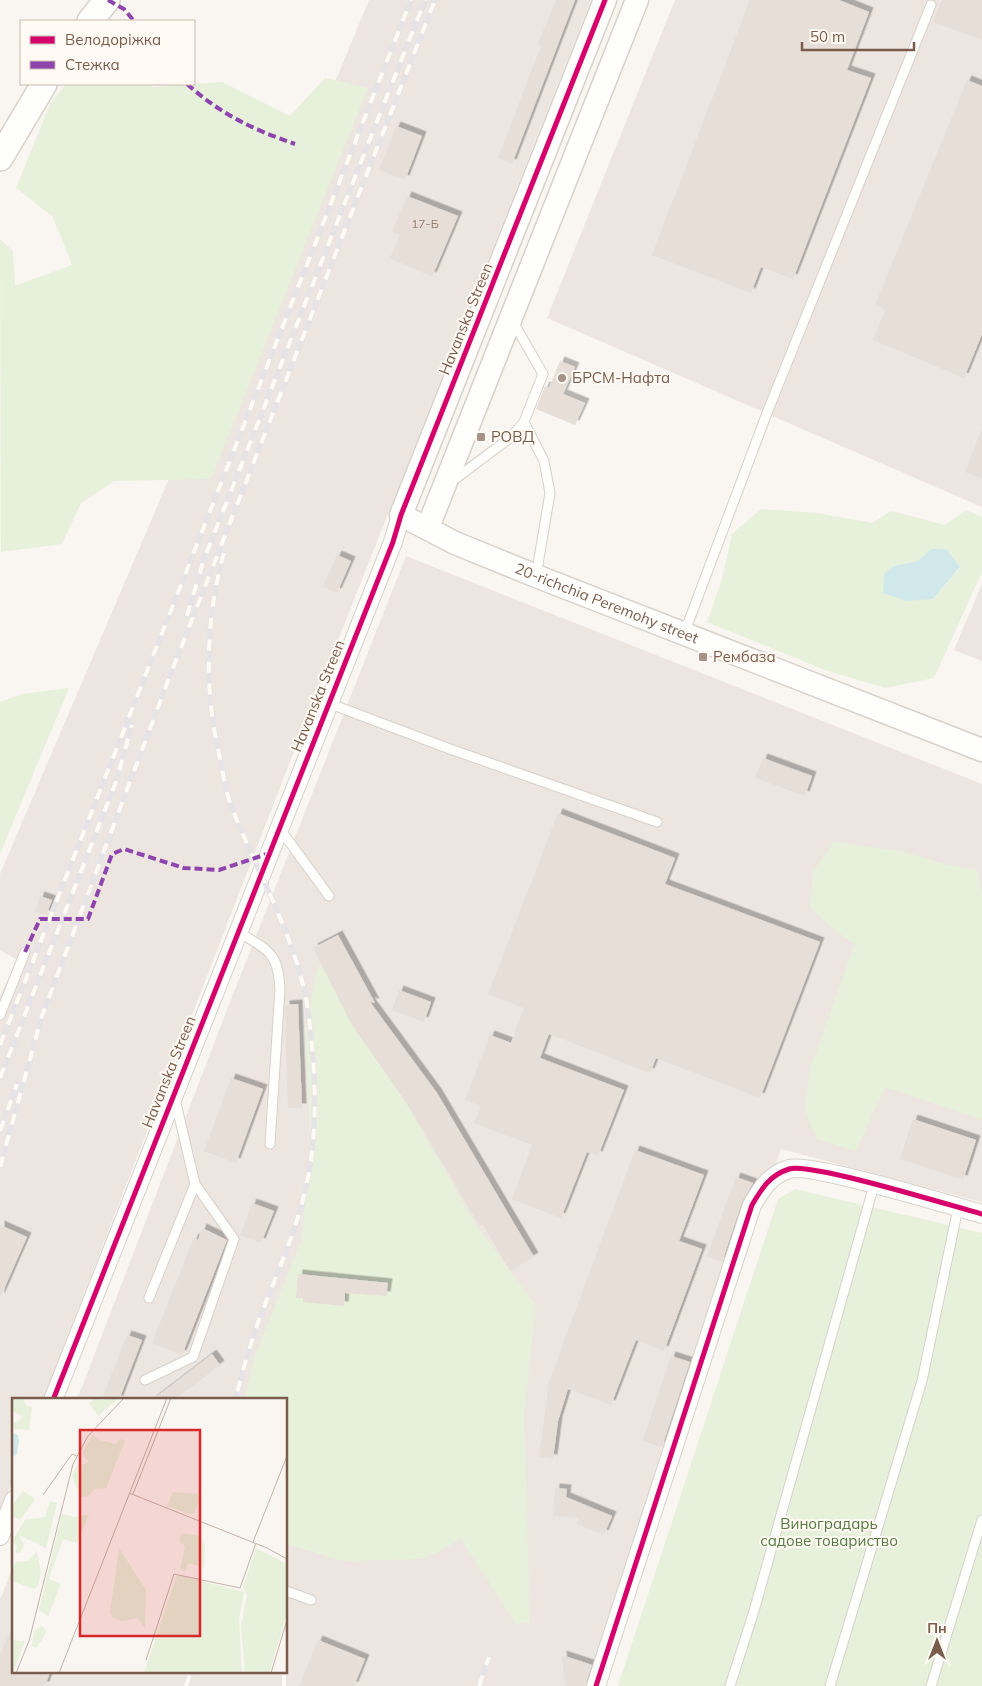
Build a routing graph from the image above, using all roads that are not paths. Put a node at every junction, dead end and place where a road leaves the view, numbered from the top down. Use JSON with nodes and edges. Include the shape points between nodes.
{"nodes":[{"id":1,"x":107,"y":0,"type":"edge"},
{"id":2,"x":605,"y":0,"type":"edge"},
{"id":3,"x":636,"y":0,"type":"edge"},
{"id":4,"x":931,"y":5,"type":"dead end"},
{"id":5,"x":91,"y":20,"type":"edge"},
{"id":6,"x":43,"y":85,"type":"edge"},
{"id":7,"x":0,"y":158,"type":"edge"},
{"id":8,"x":511,"y":319,"type":"junction"},
{"id":9,"x":524,"y":422,"type":"junction"},
{"id":10,"x":444,"y":486,"type":"junction"},
{"id":11,"x":401,"y":516,"type":"junction"},
{"id":12,"x":428,"y":527,"type":"junction"},
{"id":13,"x":536,"y":576,"type":"junction"},
{"id":14,"x":684,"y":634,"type":"junction"},
{"id":15,"x":328,"y":703,"type":"junction"},
{"id":16,"x":982,"y":750,"type":"edge"},
{"id":17,"x":657,"y":822,"type":"dead end"},
{"id":18,"x":280,"y":829,"type":"junction"},
{"id":19,"x":329,"y":896,"type":"dead end"},
{"id":20,"x":239,"y":932,"type":"junction"},
{"id":21,"x":25,"y":952,"type":"dead end"},
{"id":22,"x":0,"y":1015,"type":"edge"},
{"id":23,"x":174,"y":1094,"type":"junction"},
{"id":24,"x":270,"y":1144,"type":"dead end"},
{"id":25,"x":194,"y":1184,"type":"junction"},
{"id":26,"x":874,"y":1185,"type":"junction"},
{"id":27,"x":958,"y":1208,"type":"junction"},
{"id":28,"x":982,"y":1214,"type":"edge"},
{"id":29,"x":149,"y":1298,"type":"dead end"},
{"id":30,"x":145,"y":1380,"type":"dead end"},
{"id":31,"x":57,"y":1398,"type":"edge"},
{"id":32,"x":12,"y":1505,"type":"edge"},
{"id":33,"x":982,"y":1520,"type":"edge"},
{"id":34,"x":12,"y":1531,"type":"edge"},
{"id":35,"x":0,"y":1538,"type":"edge"},
{"id":36,"x":288,"y":1592,"type":"edge"},
{"id":37,"x":311,"y":1600,"type":"dead end"},
{"id":38,"x":596,"y":1686,"type":"edge"},
{"id":39,"x":730,"y":1686,"type":"edge"},
{"id":40,"x":830,"y":1686,"type":"edge"},
{"id":41,"x":931,"y":1686,"type":"edge"}],
"edges":[{"from":1,"to":5,"type":"main road"},
{"from":2,"to":11,"type":"street","name":"Havanska Streen"},
{"from":3,"to":8,"type":"street"},
{"from":4,"to":14,"type":"lane","via":[[767,413]]},
{"from":6,"to":7,"type":"main road"},
{"from":8,"to":9,"type":"lane","via":[[543,374]]},
{"from":8,"to":10,"type":"street"},
{"from":9,"to":10,"type":"lane","via":[[502,444]]},
{"from":9,"to":13,"type":"lane","via":[[544,460],[550,494]]},
{"from":10,"to":12,"type":"street"},
{"from":11,"to":12,"type":"street","name":"20-richchia Peremohy street"},
{"from":11,"to":15,"type":"street","name":"Havanska Streen","via":[[394,542]]},
{"from":12,"to":13,"type":"street","name":"20-richchia Peremohy street","via":[[455,543]]},
{"from":13,"to":14,"type":"street","name":"20-richchia Peremohy street"},
{"from":14,"to":16,"type":"street","name":"20-richchia Peremohy street"},
{"from":15,"to":17,"type":"lane"},
{"from":15,"to":18,"type":"street","name":"Havanska Streen"},
{"from":18,"to":19,"type":"lane"},
{"from":18,"to":20,"type":"street","name":"Havanska Streen"},
{"from":20,"to":23,"type":"street","name":"Havanska Streen"},
{"from":20,"to":24,"type":"lane","via":[[267,950],[278,966],[280,989]]},
{"from":21,"to":22,"type":"lane"},
{"from":23,"to":25,"type":"lane"},
{"from":23,"to":31,"type":"street","name":"Havanska Streen"},
{"from":25,"to":29,"type":"lane"},
{"from":25,"to":30,"type":"lane","via":[[234,1239],[192,1357]]},
{"from":26,"to":27,"type":"street"},
{"from":26,"to":38,"type":"street","via":[[819,1171],[791,1168],[767,1181],[752,1204]]},
{"from":26,"to":39,"type":"lane"},
{"from":27,"to":28,"type":"street"},
{"from":27,"to":40,"type":"lane","via":[[922,1381]]},
{"from":32,"to":35,"type":"street"},
{"from":33,"to":41,"type":"lane"},
{"from":34,"to":35,"type":"lane"},
{"from":36,"to":37,"type":"lane"}]}
